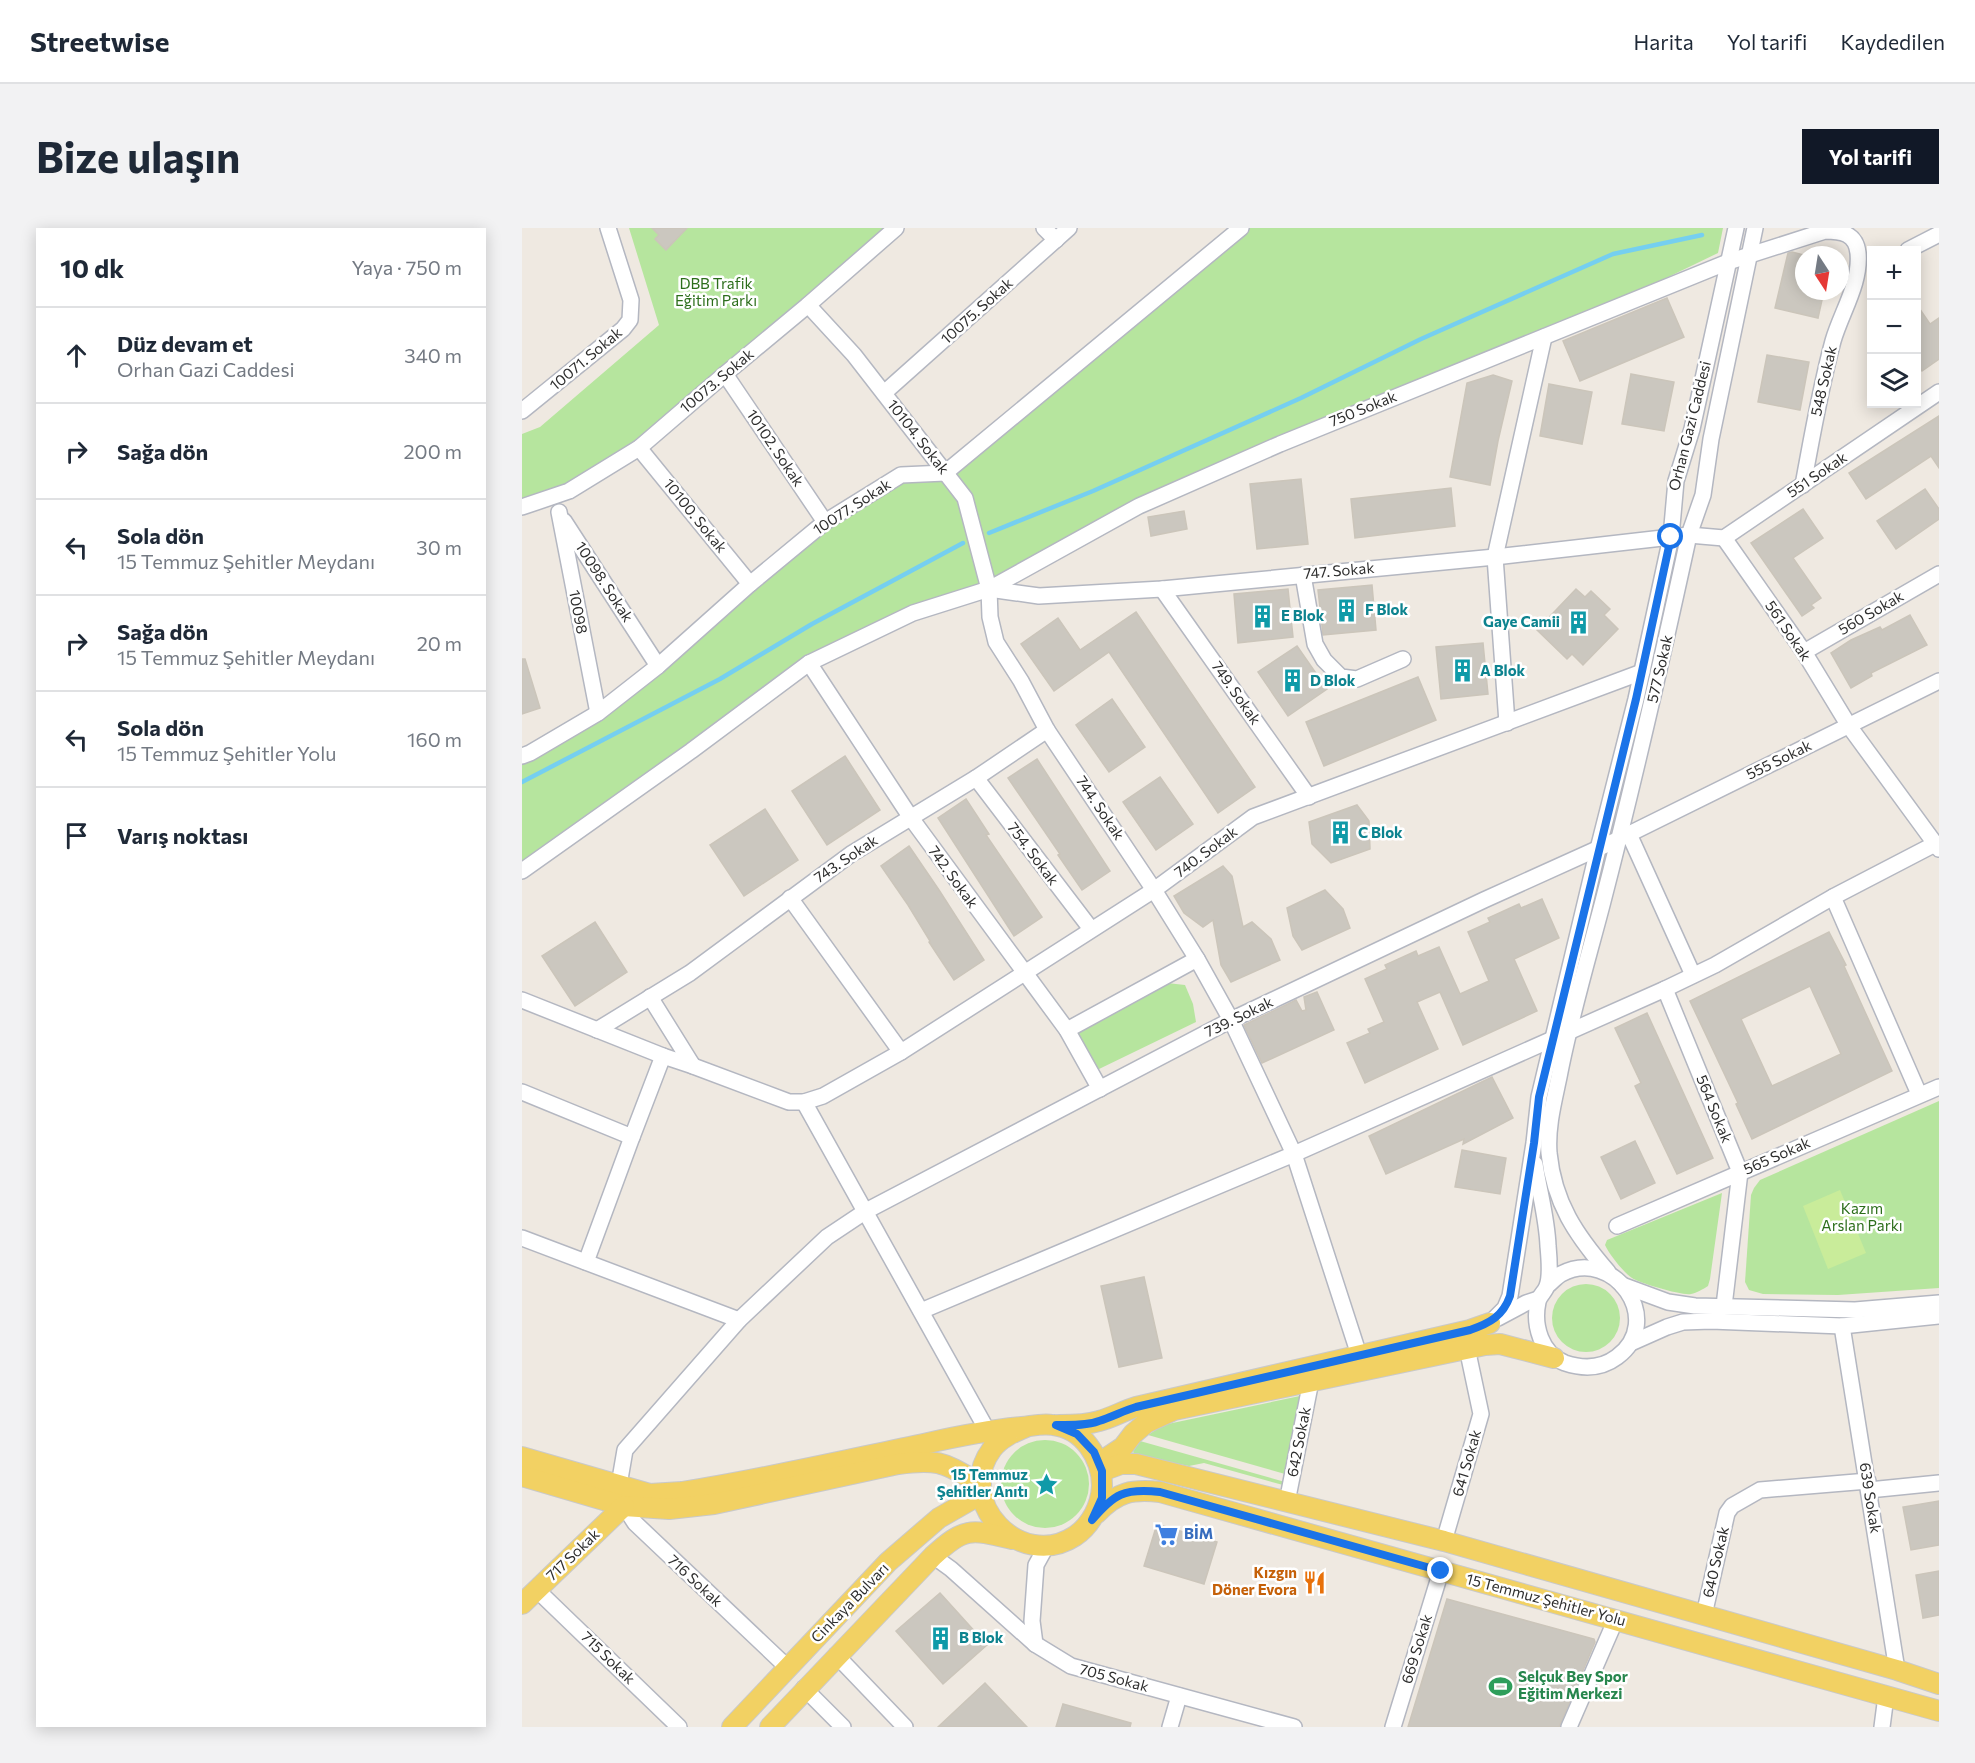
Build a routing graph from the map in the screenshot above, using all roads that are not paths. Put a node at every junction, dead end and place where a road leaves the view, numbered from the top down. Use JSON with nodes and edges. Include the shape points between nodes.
{"nodes":[{"id":1,"x":608,"y":228,"type":"edge"},
{"id":2,"x":896,"y":228,"type":"edge"},
{"id":3,"x":1044,"y":228,"type":"edge"},
{"id":4,"x":1069,"y":228,"type":"edge"},
{"id":5,"x":1241,"y":228,"type":"edge"},
{"id":6,"x":1736,"y":228,"type":"edge"},
{"id":7,"x":1755,"y":228,"type":"edge"},
{"id":8,"x":1939,"y":234,"type":"edge"},
{"id":9,"x":1056,"y":240,"type":"junction"},
{"id":10,"x":1916,"y":246,"type":"edge"},
{"id":11,"x":1749,"y":256,"type":"junction"},
{"id":12,"x":1728,"y":262,"type":"junction"},
{"id":13,"x":1867,"y":273,"type":"edge"},
{"id":14,"x":1856,"y":279,"type":"junction"},
{"id":15,"x":808,"y":305,"type":"junction"},
{"id":16,"x":1544,"y":337,"type":"junction"},
{"id":17,"x":725,"y":374,"type":"junction"},
{"id":18,"x":1939,"y":392,"type":"edge"},
{"id":19,"x":884,"y":393,"type":"junction"},
{"id":20,"x":522,"y":411,"type":"edge"},
{"id":21,"x":639,"y":448,"type":"junction"},
{"id":22,"x":945,"y":473,"type":"junction"},
{"id":23,"x":1803,"y":485,"type":"junction"},
{"id":24,"x":551,"y":497,"type":"junction"},
{"id":25,"x":522,"y":507,"type":"edge"},
{"id":26,"x":559,"y":512,"type":"junction"},
{"id":27,"x":825,"y":522,"type":"junction"},
{"id":28,"x":1689,"y":535,"type":"junction"},
{"id":29,"x":1671,"y":537,"type":"junction"},
{"id":30,"x":1724,"y":538,"type":"junction"},
{"id":31,"x":1495,"y":556,"type":"junction"},
{"id":32,"x":1939,"y":573,"type":"edge"},
{"id":33,"x":1303,"y":575,"type":"junction"},
{"id":34,"x":750,"y":584,"type":"junction"},
{"id":35,"x":989,"y":589,"type":"junction"},
{"id":36,"x":1162,"y":589,"type":"junction"},
{"id":37,"x":1803,"y":652,"type":"junction"},
{"id":38,"x":1403,"y":658,"type":"dead end"},
{"id":39,"x":809,"y":663,"type":"junction"},
{"id":40,"x":658,"y":666,"type":"junction"},
{"id":41,"x":1642,"y":672,"type":"junction"},
{"id":42,"x":1939,"y":681,"type":"edge"},
{"id":43,"x":597,"y":713,"type":"junction"},
{"id":44,"x":1507,"y":723,"type":"junction"},
{"id":45,"x":1849,"y":726,"type":"junction"},
{"id":46,"x":1047,"y":730,"type":"junction"},
{"id":47,"x":522,"y":756,"type":"edge"},
{"id":48,"x":976,"y":778,"type":"junction"},
{"id":49,"x":1309,"y":797,"type":"junction"},
{"id":50,"x":910,"y":818,"type":"junction"},
{"id":51,"x":1624,"y":836,"type":"junction"},
{"id":52,"x":1937,"y":847,"type":"edge"},
{"id":53,"x":1599,"y":848,"type":"junction"},
{"id":54,"x":522,"y":871,"type":"edge"},
{"id":55,"x":1154,"y":890,"type":"junction"},
{"id":56,"x":1833,"y":897,"type":"junction"},
{"id":57,"x":790,"y":898,"type":"junction"},
{"id":58,"x":1091,"y":929,"type":"junction"},
{"id":59,"x":1197,"y":958,"type":"junction"},
{"id":60,"x":1023,"y":973,"type":"junction"},
{"id":61,"x":1693,"y":975,"type":"junction"},
{"id":62,"x":1665,"y":989,"type":"junction"},
{"id":63,"x":650,"y":997,"type":"junction"},
{"id":64,"x":522,"y":1000,"type":"edge"},
{"id":65,"x":1232,"y":1020,"type":"junction"},
{"id":66,"x":597,"y":1030,"type":"junction"},
{"id":67,"x":1067,"y":1030,"type":"junction"},
{"id":68,"x":1568,"y":1032,"type":"junction"},
{"id":69,"x":1553,"y":1038,"type":"junction"},
{"id":70,"x":901,"y":1052,"type":"junction"},
{"id":71,"x":663,"y":1056,"type":"junction"},
{"id":72,"x":693,"y":1066,"type":"junction"},
{"id":73,"x":1939,"y":1087,"type":"edge"},
{"id":74,"x":1100,"y":1089,"type":"junction"},
{"id":75,"x":522,"y":1092,"type":"edge"},
{"id":76,"x":1919,"y":1094,"type":"junction"},
{"id":77,"x":804,"y":1102,"type":"junction"},
{"id":78,"x":632,"y":1137,"type":"junction"},
{"id":79,"x":1534,"y":1143,"type":"junction"},
{"id":80,"x":1294,"y":1155,"type":"junction"},
{"id":81,"x":1740,"y":1172,"type":"junction"},
{"id":82,"x":866,"y":1210,"type":"junction"},
{"id":83,"x":1617,"y":1226,"type":"dead end"},
{"id":84,"x":524,"y":1243,"type":"edge"},
{"id":85,"x":586,"y":1262,"type":"junction"},
{"id":86,"x":1608,"y":1272,"type":"junction"},
{"id":87,"x":1621,"y":1285,"type":"junction"},
{"id":88,"x":1547,"y":1286,"type":"junction"},
{"id":89,"x":1538,"y":1299,"type":"junction"},
{"id":90,"x":1939,"y":1303,"type":"edge"},
{"id":91,"x":1724,"y":1306,"type":"junction"},
{"id":92,"x":921,"y":1311,"type":"junction"},
{"id":93,"x":1939,"y":1316,"type":"edge"},
{"id":94,"x":739,"y":1320,"type":"junction"},
{"id":95,"x":1490,"y":1323,"type":"junction"},
{"id":96,"x":1842,"y":1326,"type":"junction"},
{"id":97,"x":1631,"y":1343,"type":"junction"},
{"id":98,"x":1467,"y":1348,"type":"junction"},
{"id":99,"x":1359,"y":1355,"type":"junction"},
{"id":100,"x":1554,"y":1358,"type":"junction"},
{"id":101,"x":1311,"y":1381,"type":"junction"},
{"id":102,"x":1056,"y":1425,"type":"junction"},
{"id":103,"x":1026,"y":1427,"type":"junction"},
{"id":104,"x":987,"y":1430,"type":"junction"},
{"id":105,"x":522,"y":1457,"type":"edge"},
{"id":106,"x":1101,"y":1467,"type":"junction"},
{"id":107,"x":522,"y":1476,"type":"edge"},
{"id":108,"x":1939,"y":1483,"type":"edge"},
{"id":109,"x":619,"y":1485,"type":"junction"},
{"id":110,"x":1869,"y":1486,"type":"junction"},
{"id":111,"x":981,"y":1489,"type":"junction"},
{"id":112,"x":1287,"y":1502,"type":"junction"},
{"id":113,"x":624,"y":1506,"type":"junction"},
{"id":114,"x":1092,"y":1520,"type":"junction"},
{"id":115,"x":1016,"y":1540,"type":"junction"},
{"id":116,"x":1444,"y":1541,"type":"junction"},
{"id":117,"x":1047,"y":1545,"type":"junction"},
{"id":118,"x":933,"y":1556,"type":"junction"},
{"id":119,"x":1441,"y":1571,"type":"junction"},
{"id":120,"x":537,"y":1590,"type":"junction"},
{"id":121,"x":522,"y":1604,"type":"edge"},
{"id":122,"x":1704,"y":1615,"type":"junction"},
{"id":123,"x":1616,"y":1619,"type":"junction"},
{"id":124,"x":1035,"y":1644,"type":"junction"},
{"id":125,"x":836,"y":1655,"type":"junction"},
{"id":126,"x":787,"y":1667,"type":"junction"},
{"id":127,"x":1897,"y":1670,"type":"junction"},
{"id":128,"x":1939,"y":1684,"type":"edge"},
{"id":129,"x":804,"y":1688,"type":"junction"},
{"id":130,"x":1179,"y":1696,"type":"junction"},
{"id":131,"x":1886,"y":1696,"type":"junction"},
{"id":132,"x":1939,"y":1711,"type":"edge"},
{"id":133,"x":679,"y":1727,"type":"edge"},
{"id":134,"x":732,"y":1727,"type":"edge"},
{"id":135,"x":770,"y":1727,"type":"edge"},
{"id":136,"x":843,"y":1727,"type":"edge"},
{"id":137,"x":905,"y":1727,"type":"edge"},
{"id":138,"x":1170,"y":1727,"type":"edge"},
{"id":139,"x":1294,"y":1727,"type":"edge"},
{"id":140,"x":1392,"y":1727,"type":"edge"},
{"id":141,"x":1569,"y":1727,"type":"edge"},
{"id":142,"x":1882,"y":1727,"type":"edge"}],
"edges":[{"from":1,"to":20,"type":"street","name":"10071. Sokak","via":[[631,300],[630,320]]},
{"from":2,"to":15,"type":"street","name":"10073. Sokak"},
{"from":3,"to":9,"type":"street"},
{"from":4,"to":9,"type":"street","name":"10075. Sokak"},
{"from":5,"to":22,"type":"street"},
{"from":6,"to":12,"type":"street","name":"Orhan Gazi Caddesi"},
{"from":7,"to":11,"type":"street"},
{"from":8,"to":10,"type":"street"},
{"from":9,"to":19,"type":"street","name":"10075. Sokak"},
{"from":11,"to":12,"type":"street","name":"750 Sokak"},
{"from":11,"to":14,"type":"street","name":"548 Sokak","via":[[1825,231],[1839,231],[1854,240],[1858,253]]},
{"from":11,"to":28,"type":"street","name":"577 Sokak","via":[[1703,495]]},
{"from":12,"to":16,"type":"street","name":"750 Sokak"},
{"from":12,"to":29,"type":"street","name":"Orhan Gazi Caddesi","via":[[1692,429],[1676,481]]},
{"from":13,"to":14,"type":"street"},
{"from":14,"to":23,"type":"street","name":"548 Sokak","via":[[1831,348]]},
{"from":15,"to":17,"type":"street","name":"10073. Sokak"},
{"from":15,"to":19,"type":"street","name":"10104. Sokak"},
{"from":16,"to":31,"type":"street"},
{"from":16,"to":35,"type":"street","name":"750 Sokak","via":[[1139,506]]},
{"from":17,"to":21,"type":"street","name":"10073. Sokak"},
{"from":17,"to":27,"type":"street","name":"10102. Sokak"},
{"from":18,"to":23,"type":"street","name":"551 Sokak"},
{"from":19,"to":22,"type":"street","name":"10104. Sokak"},
{"from":21,"to":24,"type":"street","name":"10073. Sokak","via":[[569,491]]},
{"from":21,"to":34,"type":"street","name":"10100. Sokak"},
{"from":22,"to":27,"type":"street","name":"10077. Sokak","via":[[901,475]]},
{"from":22,"to":35,"type":"street","name":"10104. Sokak","via":[[965,498]]},
{"from":23,"to":30,"type":"street","name":"551 Sokak"},
{"from":24,"to":25,"type":"street","name":"10073. Sokak"},
{"from":24,"to":26,"type":"street","name":"10098. Sokak"},
{"from":26,"to":40,"type":"street","name":"10098. Sokak"},
{"from":26,"to":43,"type":"street","name":"10098"},
{"from":27,"to":34,"type":"street","name":"10077. Sokak"},
{"from":28,"to":29,"type":"street","name":"747. Sokak"},
{"from":28,"to":30,"type":"street"},
{"from":28,"to":51,"type":"street","name":"577 Sokak"},
{"from":29,"to":31,"type":"street","name":"747. Sokak"},
{"from":29,"to":41,"type":"street","name":"Orhan Gazi Caddesi"},
{"from":30,"to":37,"type":"street","name":"561 Sokak"},
{"from":31,"to":33,"type":"street","name":"747. Sokak"},
{"from":31,"to":44,"type":"street"},
{"from":32,"to":37,"type":"street","name":"560 Sokak"},
{"from":33,"to":36,"type":"street","name":"747. Sokak"},
{"from":33,"to":38,"type":"street","via":[[1315,644],[1341,677],[1357,679]]},
{"from":34,"to":40,"type":"street","name":"10077. Sokak"},
{"from":35,"to":36,"type":"street","name":"747. Sokak","via":[[1039,597]]},
{"from":35,"to":39,"type":"street","name":"750 Sokak","via":[[913,613]]},
{"from":35,"to":46,"type":"street","name":"744. Sokak","via":[[996,642]]},
{"from":36,"to":49,"type":"street","name":"749. Sokak"},
{"from":37,"to":45,"type":"street","name":"561 Sokak"},
{"from":39,"to":50,"type":"street","name":"742. Sokak"},
{"from":39,"to":54,"type":"street","name":"750 Sokak"},
{"from":40,"to":43,"type":"street","name":"10077. Sokak"},
{"from":41,"to":44,"type":"street","name":"740. Sokak"},
{"from":41,"to":53,"type":"street","name":"Orhan Gazi Caddesi"},
{"from":42,"to":45,"type":"street","name":"555 Sokak"},
{"from":43,"to":47,"type":"street","name":"10077. Sokak"},
{"from":44,"to":49,"type":"street","name":"740. Sokak"},
{"from":45,"to":51,"type":"street","name":"555 Sokak"},
{"from":45,"to":52,"type":"street","name":"561 Sokak"},
{"from":46,"to":48,"type":"street","name":"743. Sokak"},
{"from":46,"to":55,"type":"street","name":"744. Sokak"},
{"from":48,"to":50,"type":"street","name":"743. Sokak"},
{"from":48,"to":58,"type":"street","name":"754. Sokak"},
{"from":49,"to":55,"type":"street","name":"740. Sokak","via":[[1253,817]]},
{"from":50,"to":57,"type":"street","name":"743. Sokak"},
{"from":50,"to":60,"type":"street","name":"742. Sokak"},
{"from":51,"to":53,"type":"street","name":"739. Sokak"},
{"from":51,"to":61,"type":"street"},
{"from":51,"to":68,"type":"street","name":"577 Sokak"},
{"from":52,"to":56,"type":"street"},
{"from":53,"to":65,"type":"street","name":"739. Sokak"},
{"from":53,"to":69,"type":"street","name":"Orhan Gazi Caddesi"},
{"from":55,"to":58,"type":"street","name":"740. Sokak"},
{"from":55,"to":59,"type":"street","name":"744. Sokak"},
{"from":56,"to":61,"type":"street"},
{"from":56,"to":76,"type":"street"},
{"from":57,"to":63,"type":"street","name":"743. Sokak","via":[[690,973]]},
{"from":57,"to":70,"type":"street"},
{"from":58,"to":60,"type":"street","name":"740. Sokak"},
{"from":59,"to":65,"type":"street","name":"744. Sokak"},
{"from":59,"to":67,"type":"street"},
{"from":60,"to":67,"type":"street","name":"742. Sokak"},
{"from":60,"to":70,"type":"street","name":"740. Sokak"},
{"from":61,"to":62,"type":"street"},
{"from":62,"to":68,"type":"street"},
{"from":62,"to":81,"type":"street","name":"564 Sokak"},
{"from":63,"to":66,"type":"street","name":"743. Sokak"},
{"from":63,"to":72,"type":"street"},
{"from":64,"to":66,"type":"street"},
{"from":65,"to":74,"type":"street","name":"739. Sokak"},
{"from":65,"to":80,"type":"street","name":"744. Sokak"},
{"from":66,"to":71,"type":"street"},
{"from":67,"to":74,"type":"street","name":"742. Sokak"},
{"from":68,"to":69,"type":"street"},
{"from":68,"to":86,"type":"street","name":"577 Sokak","via":[[1550,1124],[1555,1187],[1581,1241]]},
{"from":69,"to":79,"type":"street","name":"Orhan Gazi Caddesi","via":[[1539,1097]]},
{"from":69,"to":80,"type":"street"},
{"from":70,"to":77,"type":"street","name":"740. Sokak","via":[[823,1096]]},
{"from":71,"to":72,"type":"street"},
{"from":71,"to":78,"type":"street"},
{"from":72,"to":77,"type":"street","via":[[789,1102]]},
{"from":73,"to":76,"type":"street","name":"565 Sokak"},
{"from":74,"to":82,"type":"street","name":"739. Sokak"},
{"from":75,"to":78,"type":"street"},
{"from":76,"to":81,"type":"street","name":"565 Sokak"},
{"from":77,"to":82,"type":"street"},
{"from":78,"to":85,"type":"street"},
{"from":79,"to":88,"type":"street","via":[[1548,1246]]},
{"from":79,"to":95,"type":"street","name":"Orhan Gazi Caddesi","via":[[1510,1296],[1505,1308]]},
{"from":80,"to":92,"type":"street"},
{"from":80,"to":99,"type":"street","name":"744. Sokak"},
{"from":81,"to":83,"type":"street","name":"565 Sokak"},
{"from":81,"to":91,"type":"street","name":"564 Sokak"},
{"from":82,"to":92,"type":"street"},
{"from":82,"to":94,"type":"street","name":"739. Sokak","via":[[827,1237]]},
{"from":84,"to":85,"type":"street"},
{"from":85,"to":94,"type":"street"},
{"from":86,"to":87,"type":"street"},
{"from":86,"to":88,"type":"street","via":[[1576,1269]]},
{"from":87,"to":91,"type":"street","via":[[1668,1302]]},
{"from":87,"to":97,"type":"street","via":[[1631,1294],[1636,1309]]},
{"from":88,"to":89,"type":"street"},
{"from":89,"to":95,"type":"street"},
{"from":89,"to":100,"type":"street","via":[[1539,1335]]},
{"from":90,"to":91,"type":"street","via":[[1855,1310]]},
{"from":92,"to":104,"type":"street"},
{"from":93,"to":96,"type":"street"},
{"from":94,"to":109,"type":"street","name":"739. Sokak","via":[[625,1450]]},
{"from":95,"to":99,"type":"main road"},
{"from":96,"to":97,"type":"street","via":[[1683,1322]]},
{"from":96,"to":110,"type":"street","name":"639 Sokak"},
{"from":97,"to":100,"type":"street","via":[[1609,1362],[1594,1367],[1577,1367]]},
{"from":98,"to":100,"type":"main road","via":[[1500,1344]]},
{"from":98,"to":101,"type":"main road"},
{"from":98,"to":116,"type":"street","name":"641 Sokak","via":[[1480,1414]]},
{"from":99,"to":102,"type":"main road","via":[[1136,1407],[1100,1421]]},
{"from":101,"to":106,"type":"main road","via":[[1159,1416],[1133,1434]]},
{"from":101,"to":112,"type":"street","name":"642 Sokak"},
{"from":102,"to":103,"type":"main road"},
{"from":102,"to":106,"type":"main road","via":[[1077,1434],[1094,1452]]},
{"from":103,"to":104,"type":"main road"},
{"from":103,"to":111,"type":"main road","via":[[1007,1435],[992,1449],[982,1471]]},
{"from":104,"to":109,"type":"main road","via":[[682,1492],[650,1494]]},
{"from":105,"to":109,"type":"main road"},
{"from":106,"to":112,"type":"main road","name":"15 Temmuz Şehitler Yolu","via":[[1136,1464]]},
{"from":106,"to":114,"type":"main road","via":[[1102,1498]]},
{"from":107,"to":113,"type":"main road"},
{"from":108,"to":110,"type":"street"},
{"from":109,"to":113,"type":"street","name":"716 Sokak"},
{"from":110,"to":122,"type":"street","name":"640 Sokak","via":[[1770,1488],[1748,1495],[1732,1506],[1726,1514]]},
{"from":110,"to":127,"type":"street","name":"639 Sokak"},
{"from":111,"to":113,"type":"main road","via":[[945,1464],[928,1461],[714,1504],[669,1509]]},
{"from":111,"to":115,"type":"main road","via":[[989,1517]]},
{"from":111,"to":126,"type":"main road","name":"Cinkaya Bulvarı","via":[[939,1518],[888,1562]]},
{"from":112,"to":116,"type":"main road","name":"15 Temmuz Şehitler Yolu"},
{"from":113,"to":120,"type":"main road","name":"717 Sokak"},
{"from":113,"to":126,"type":"street","name":"716 Sokak","via":[[641,1530]]},
{"from":114,"to":117,"type":"main road","via":[[1074,1536]]},
{"from":114,"to":119,"type":"main road","name":"15 Temmuz Şehitler Yolu","via":[[1118,1495],[1142,1490],[1160,1492]]},
{"from":115,"to":117,"type":"main road"},
{"from":115,"to":118,"type":"main road","name":"Cinkaya Bulvarı","via":[[965,1532]]},
{"from":116,"to":122,"type":"main road","name":"15 Temmuz Şehitler Yolu"},
{"from":117,"to":124,"type":"street","via":[[1036,1565],[1032,1621]]},
{"from":118,"to":124,"type":"street","name":"705 Sokak"},
{"from":118,"to":125,"type":"main road","name":"Cinkaya Bulvarı"},
{"from":119,"to":123,"type":"main road","name":"15 Temmuz Şehitler Yolu"},
{"from":119,"to":140,"type":"street","name":"669 Sokak"},
{"from":120,"to":121,"type":"main road","name":"717 Sokak"},
{"from":120,"to":133,"type":"street","name":"715 Sokak"},
{"from":122,"to":127,"type":"main road","name":"15 Temmuz Şehitler Yolu"},
{"from":123,"to":131,"type":"main road","name":"15 Temmuz Şehitler Yolu"},
{"from":123,"to":141,"type":"street"},
{"from":124,"to":130,"type":"street","name":"705 Sokak","via":[[1071,1666]]},
{"from":125,"to":129,"type":"main road","name":"Cinkaya Bulvarı"},
{"from":125,"to":137,"type":"street"},
{"from":126,"to":134,"type":"main road","name":"Cinkaya Bulvarı"},
{"from":127,"to":128,"type":"main road","name":"15 Temmuz Şehitler Yolu"},
{"from":129,"to":135,"type":"main road","name":"Cinkaya Bulvarı"},
{"from":129,"to":136,"type":"street"},
{"from":130,"to":138,"type":"street"},
{"from":130,"to":139,"type":"street","name":"705 Sokak"},
{"from":131,"to":132,"type":"main road","name":"15 Temmuz Şehitler Yolu"},
{"from":131,"to":142,"type":"street"}]}
